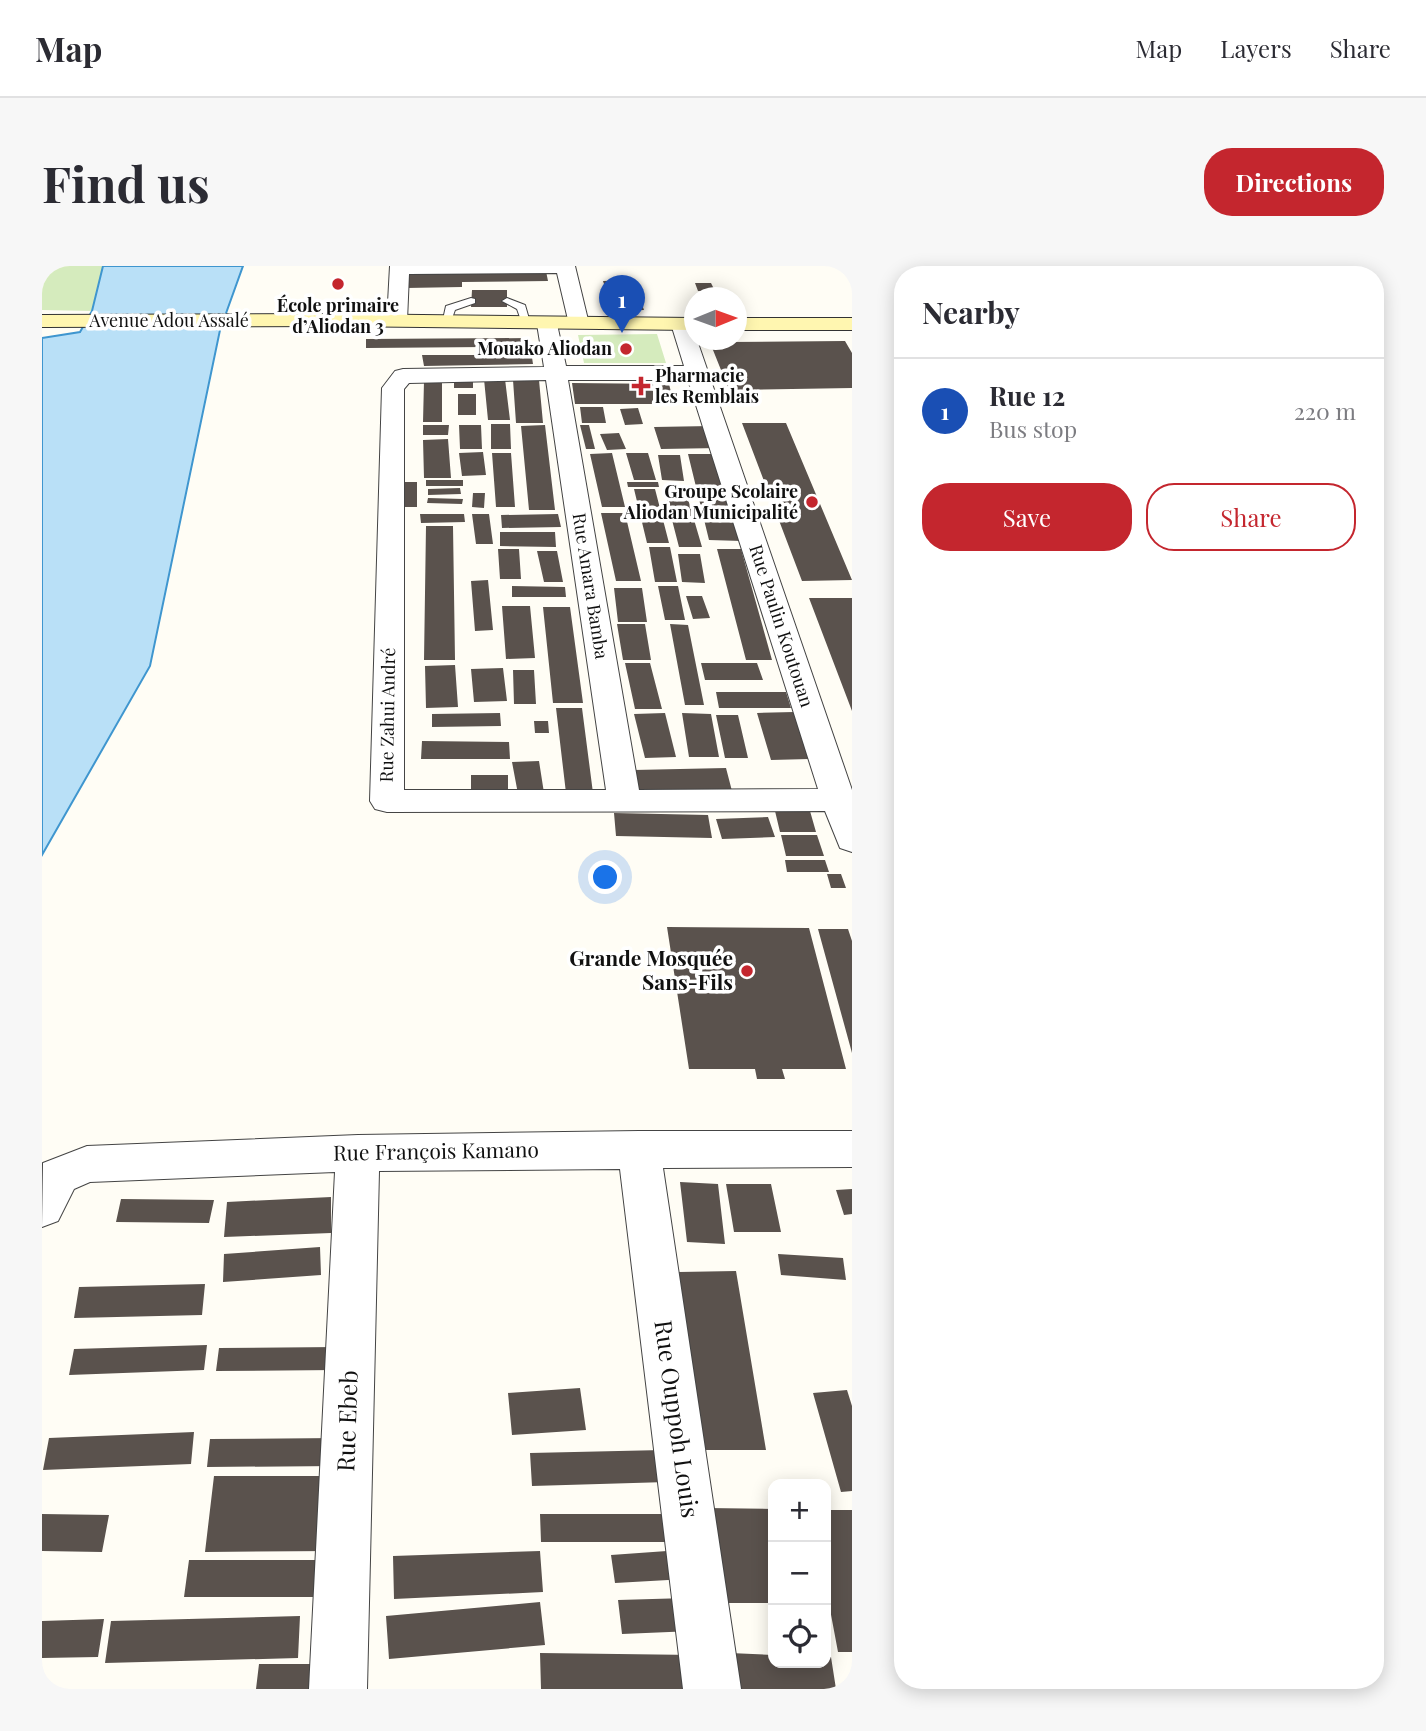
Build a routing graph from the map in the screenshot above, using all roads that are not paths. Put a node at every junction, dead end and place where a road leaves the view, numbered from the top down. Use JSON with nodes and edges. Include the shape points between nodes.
{"nodes":[{"id":1,"x":400,"y":267,"type":"edge"},
{"id":2,"x":565,"y":267,"type":"edge"},
{"id":3,"x":471,"y":301,"type":"dead end"},
{"id":4,"x":507,"y":301,"type":"dead end"},
{"id":5,"x":42,"y":321,"type":"edge"},
{"id":6,"x":397,"y":321,"type":"junction"},
{"id":7,"x":446,"y":322,"type":"junction"},
{"id":8,"x":538,"y":324,"type":"junction"},
{"id":9,"x":579,"y":324,"type":"junction"},
{"id":10,"x":684,"y":324,"type":"edge"},
{"id":11,"x":747,"y":324,"type":"edge"},
{"id":12,"x":852,"y":324,"type":"edge"},
{"id":13,"x":693,"y":350,"type":"edge"},
{"id":14,"x":556,"y":373,"type":"junction"},
{"id":15,"x":697,"y":373,"type":"junction"},
{"id":16,"x":624,"y":800,"type":"junction"},
{"id":17,"x":839,"y":800,"type":"junction"},
{"id":18,"x":852,"y":840,"type":"edge"},
{"id":19,"x":639,"y":1149,"type":"junction"},
{"id":20,"x":852,"y":1149,"type":"edge"},
{"id":21,"x":358,"y":1153,"type":"junction"},
{"id":22,"x":42,"y":1208,"type":"edge"},
{"id":23,"x":338,"y":1689,"type":"edge"},
{"id":24,"x":712,"y":1689,"type":"edge"}],
"edges":[{"from":1,"to":2,"type":"street"},
{"from":1,"to":6,"type":"street"},
{"from":2,"to":9,"type":"street"},
{"from":3,"to":7,"type":"lane","via":[[450,308]]},
{"from":4,"to":8,"type":"lane","via":[[521,307]]},
{"from":5,"to":6,"type":"street","name":"Avenue Adou Assalé"},
{"from":6,"to":7,"type":"street","name":"Avenue Adou Assalé"},
{"from":7,"to":8,"type":"street","name":"Avenue Adou Assalé"},
{"from":8,"to":9,"type":"street","name":"Avenue Adou Assalé"},
{"from":8,"to":14,"type":"street","name":"Rue Amara Bamba"},
{"from":9,"to":10,"type":"street","name":"Avenue Adou Assalé"},
{"from":11,"to":12,"type":"street"},
{"from":13,"to":15,"type":"street","name":"Rue Paulin Koutouan"},
{"from":14,"to":15,"type":"street"},
{"from":14,"to":16,"type":"street","name":"Rue Amara Bamba"},
{"from":14,"to":16,"type":"street","name":"Rue Zahui André","via":[[403,376],[393,388],[387,801]]},
{"from":15,"to":17,"type":"street","name":"Rue Paulin Koutouan"},
{"from":16,"to":17,"type":"street","name":"Rue Zahui André"},
{"from":17,"to":18,"type":"street","name":"Rue Paulin Koutouan"},
{"from":19,"to":20,"type":"street","name":"Rue François Kamano"},
{"from":19,"to":21,"type":"street","name":"Rue François Kamano"},
{"from":19,"to":24,"type":"street","name":"Rue Ouppoh Louis"},
{"from":21,"to":22,"type":"street","name":"Rue François Kamano","via":[[87,1164],[58,1176]]},
{"from":21,"to":23,"type":"street","name":"Rue Ebeb"}]}
